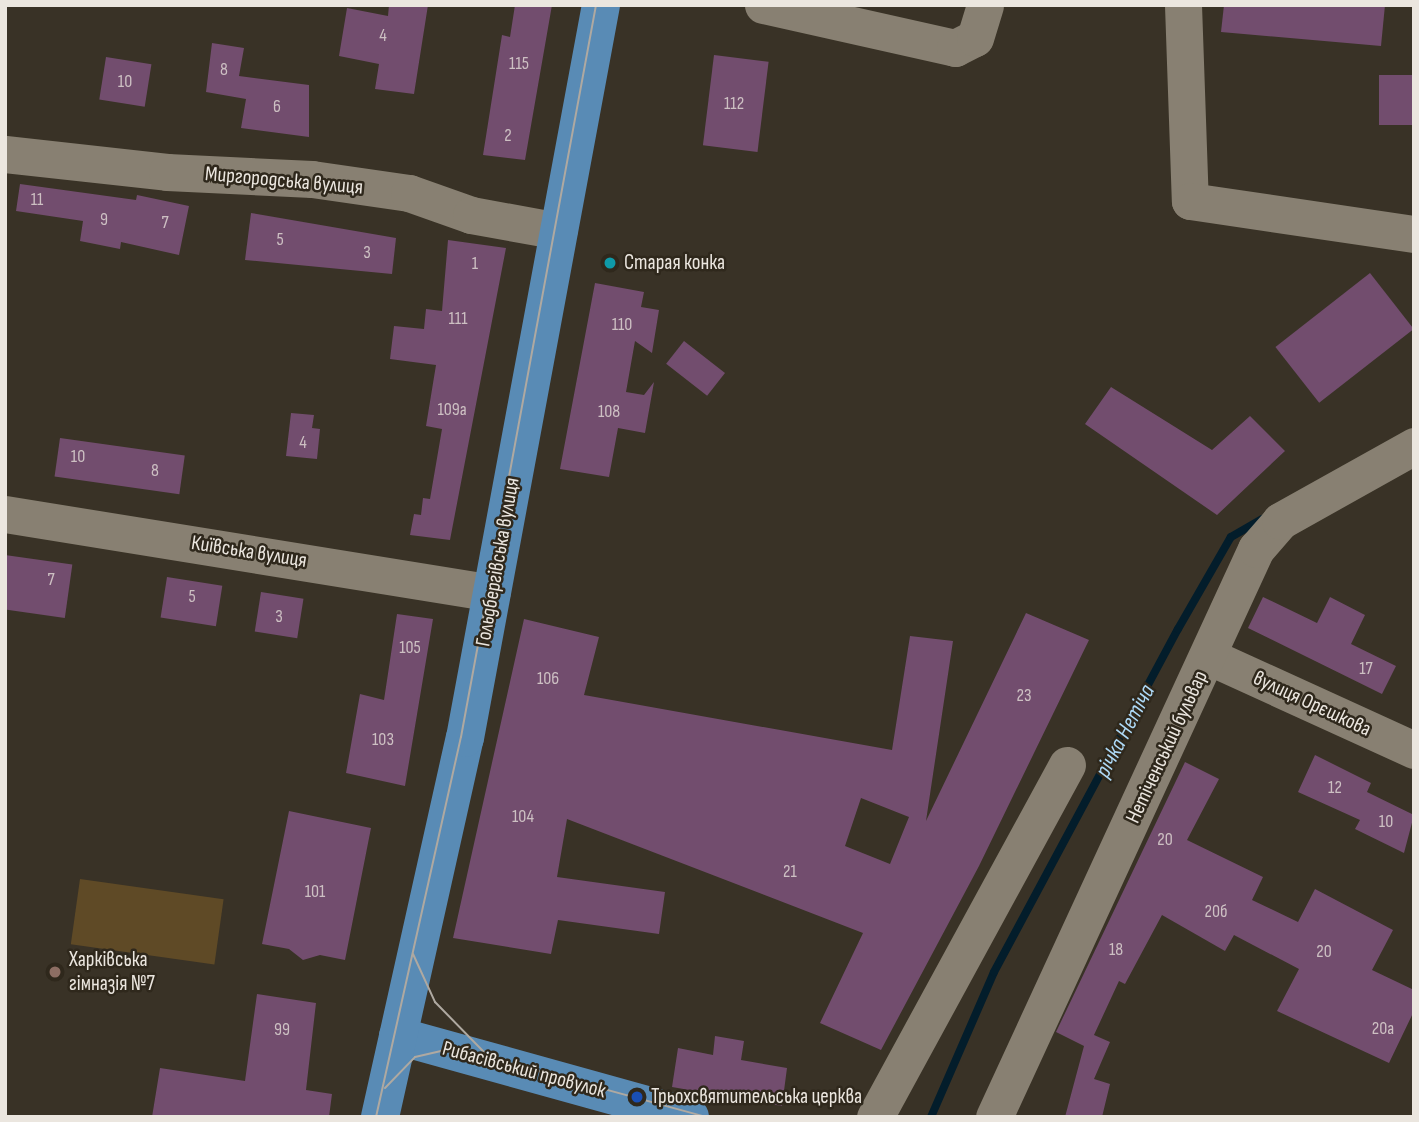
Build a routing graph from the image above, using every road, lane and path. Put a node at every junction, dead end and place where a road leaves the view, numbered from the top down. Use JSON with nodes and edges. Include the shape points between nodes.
{"nodes":[{"id":1,"x":601,"y":5,"type":"edge"},
{"id":2,"x":763,"y":5,"type":"edge"},
{"id":3,"x":985,"y":5,"type":"edge"},
{"id":4,"x":1183,"y":5,"type":"edge"},
{"id":5,"x":5,"y":154,"type":"edge"},
{"id":6,"x":559,"y":231,"type":"junction"},
{"id":7,"x":1414,"y":234,"type":"edge"},
{"id":8,"x":1414,"y":446,"type":"edge"},
{"id":9,"x":5,"y":514,"type":"edge"},
{"id":10,"x":492,"y":593,"type":"junction"},
{"id":11,"x":1210,"y":657,"type":"junction"},
{"id":12,"x":1414,"y":751,"type":"edge"},
{"id":13,"x":1067,"y":765,"type":"dead end"},
{"id":14,"x":398,"y":1036,"type":"junction"},
{"id":15,"x":626,"y":1108,"type":"edge"},
{"id":16,"x":380,"y":1117,"type":"edge"},
{"id":17,"x":690,"y":1117,"type":"edge"},
{"id":18,"x":875,"y":1117,"type":"edge"},
{"id":19,"x":994,"y":1117,"type":"edge"}],
"edges":[{"from":1,"to":6,"type":"main road","name":"Гольдбергівська вулиця"},
{"from":2,"to":3,"type":"street","via":[[955,48],[975,38]]},
{"from":4,"to":7,"type":"street","via":[[1190,201]]},
{"from":5,"to":6,"type":"street","name":"Миргородська вулиця","via":[[167,172],[312,179],[409,193],[471,215]]},
{"from":6,"to":10,"type":"main road","name":"Гольдбергівська вулиця"},
{"from":8,"to":11,"type":"street","name":"Нетіченський бульвар","via":[[1280,522],[1238,581]]},
{"from":9,"to":10,"type":"street","name":"Київська вулиця"},
{"from":10,"to":14,"type":"main road","name":"Гольдбергівська вулиця","via":[[466,738]]},
{"from":11,"to":12,"type":"street","name":"вулиця Орєшкова"},
{"from":11,"to":19,"type":"street","name":"Нетіченський бульвар"},
{"from":13,"to":18,"type":"street"},
{"from":14,"to":15,"type":"main road","name":"Рибасівський провулок"},
{"from":14,"to":16,"type":"main road","name":"Гольдбергівська вулиця"},
{"from":15,"to":17,"type":"main road","name":"Рибасівський провулок"}]}
